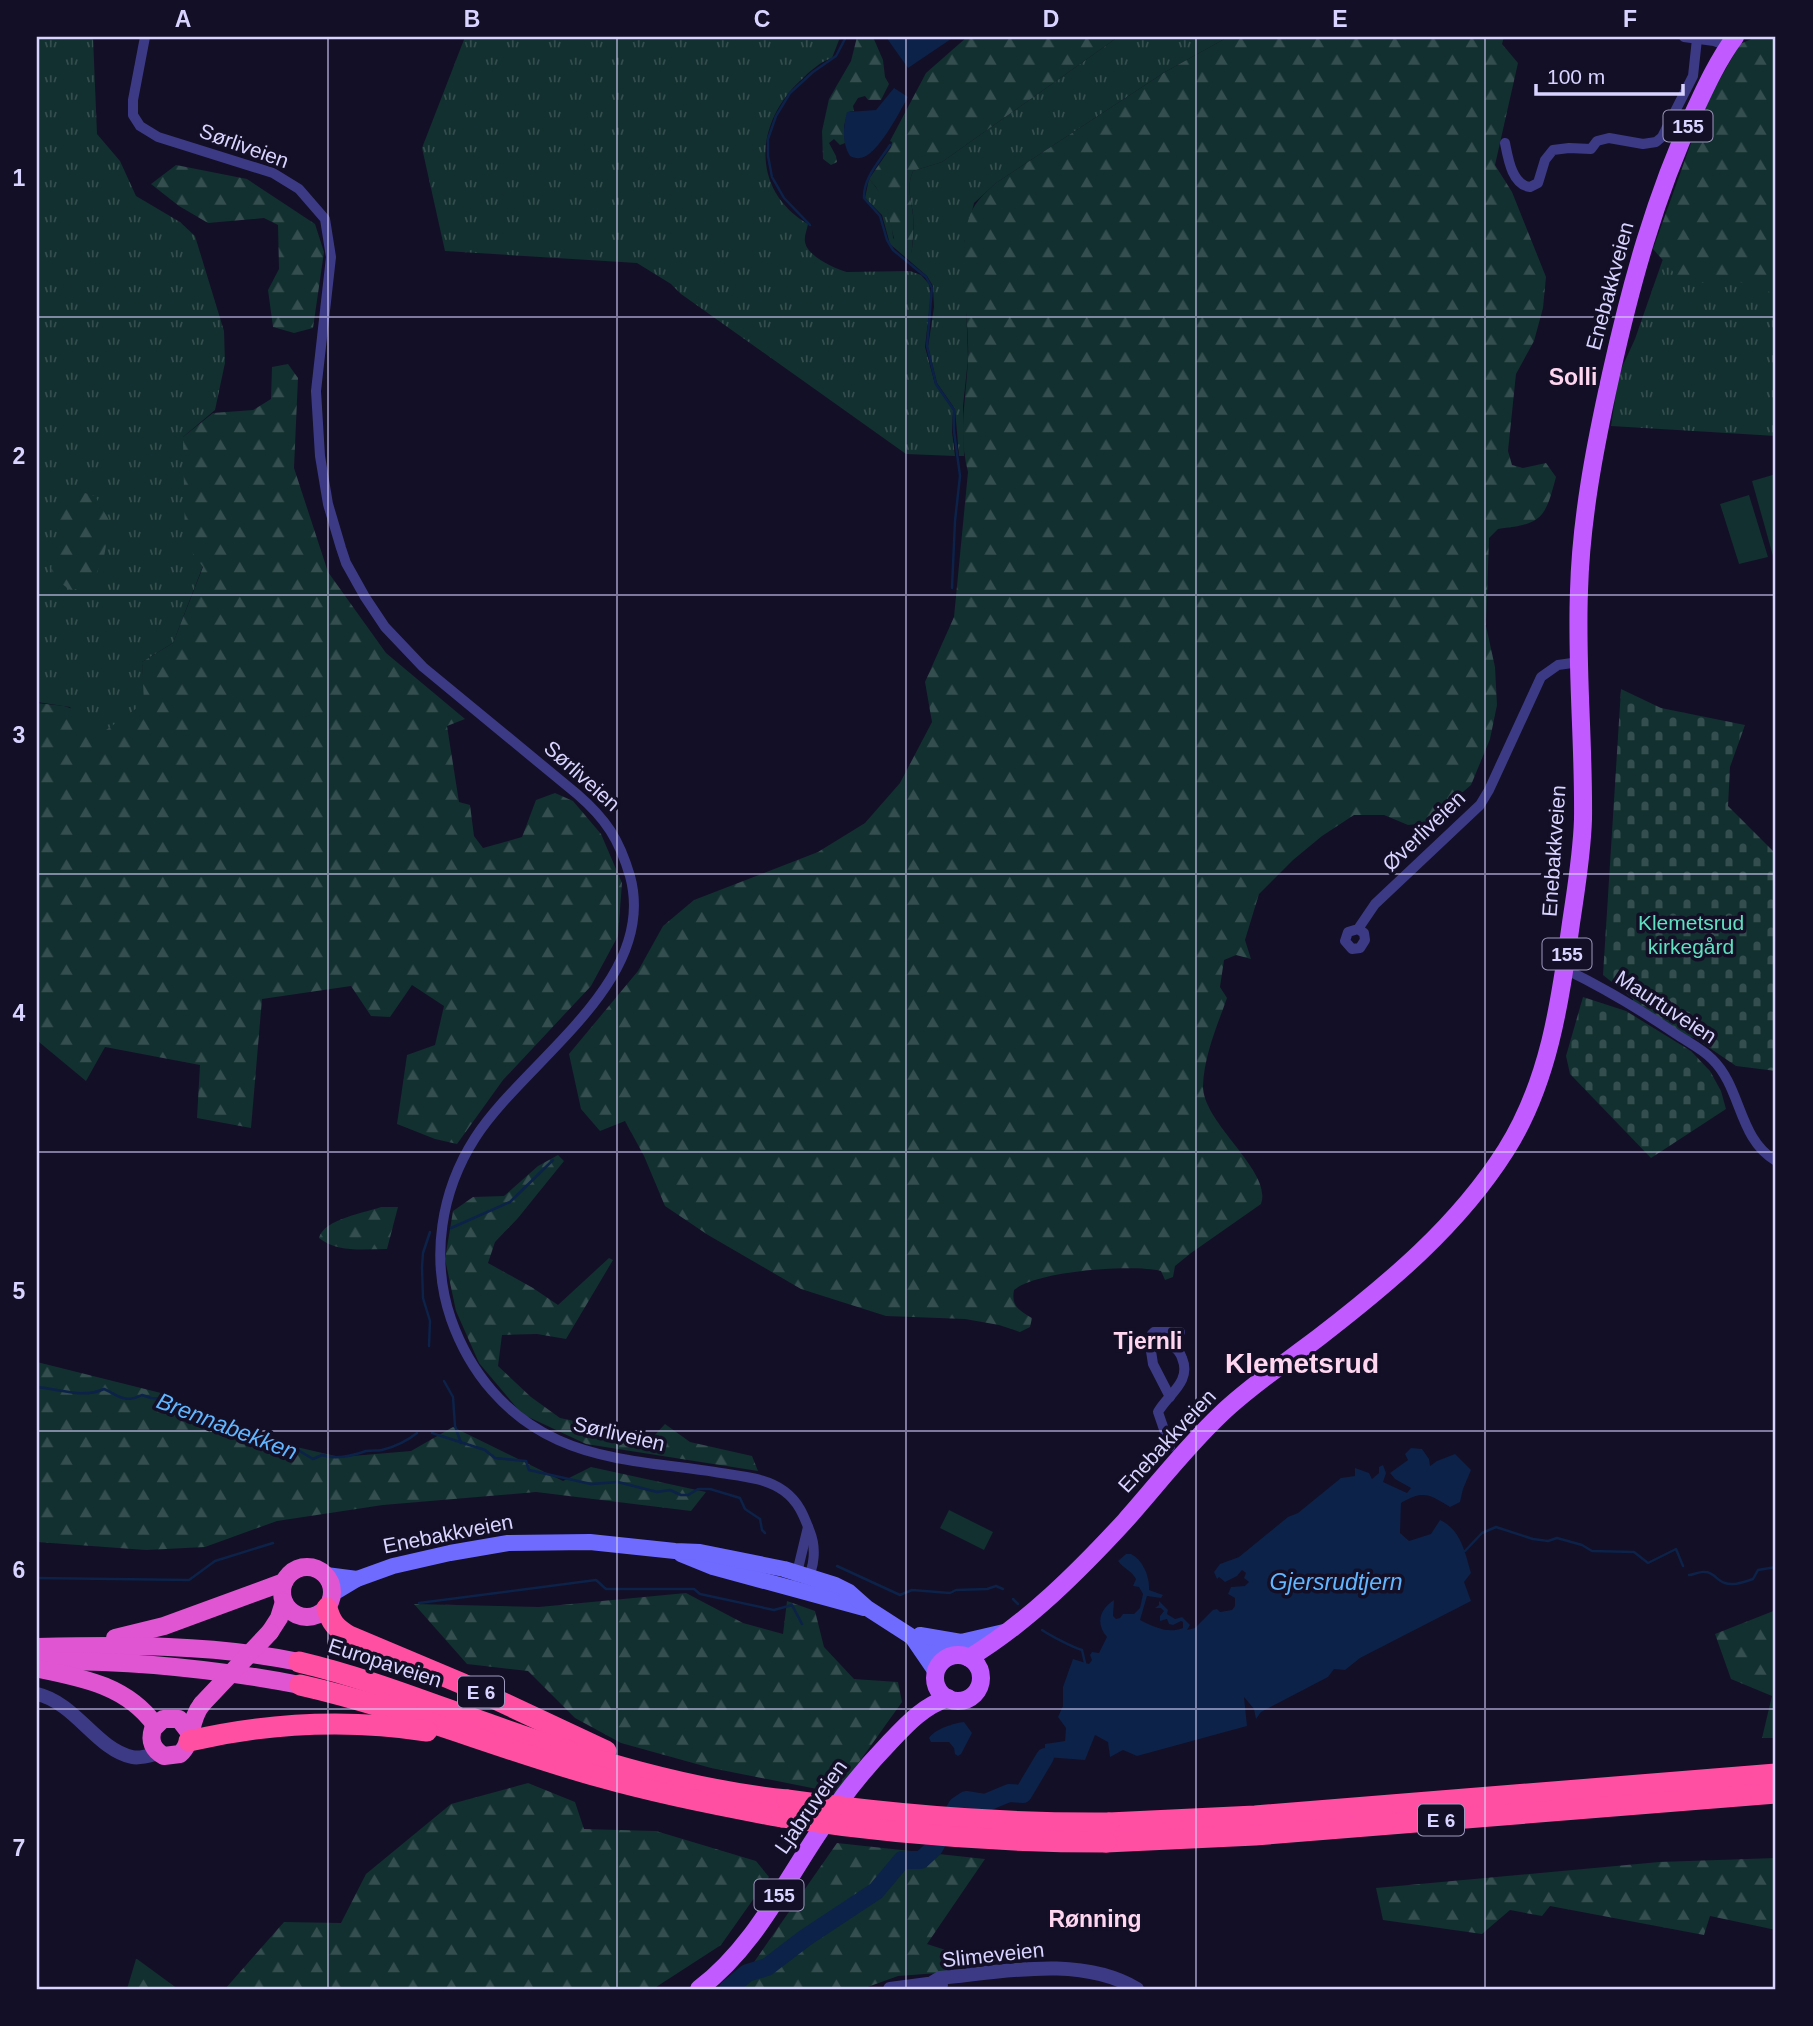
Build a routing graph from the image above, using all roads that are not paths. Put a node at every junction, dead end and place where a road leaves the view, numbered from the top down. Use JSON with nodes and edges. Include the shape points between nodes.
{"nodes":[{"id":1,"x":145,"y":37,"type":"edge"},
{"id":2,"x":1684,"y":37,"type":"edge"},
{"id":3,"x":1697,"y":39,"type":"junction"},
{"id":4,"x":1732,"y":41,"type":"edge"},
{"id":5,"x":1505,"y":143,"type":"dead end"},
{"id":6,"x":1579,"y":662,"type":"junction"},
{"id":7,"x":1358,"y":929,"type":"dead end"},
{"id":8,"x":1565,"y":970,"type":"junction"},
{"id":9,"x":1776,"y":1161,"type":"edge"},
{"id":10,"x":1180,"y":1332,"type":"dead end"},
{"id":11,"x":1151,"y":1352,"type":"dead end"},
{"id":12,"x":1170,"y":1396,"type":"junction"},
{"id":13,"x":1170,"y":1447,"type":"dead end"},
{"id":14,"x":326,"y":1575,"type":"junction"},
{"id":15,"x":357,"y":1578,"type":"junction"},
{"id":16,"x":801,"y":1579,"type":"junction"},
{"id":17,"x":284,"y":1582,"type":"junction"},
{"id":18,"x":330,"y":1601,"type":"junction"},
{"id":19,"x":284,"y":1602,"type":"junction"},
{"id":20,"x":300,"y":1617,"type":"junction"},
{"id":21,"x":271,"y":1631,"type":"junction"},
{"id":22,"x":1008,"y":1633,"type":"junction"},
{"id":23,"x":908,"y":1634,"type":"junction"},
{"id":24,"x":37,"y":1647,"type":"edge"},
{"id":25,"x":82,"y":1653,"type":"junction"},
{"id":26,"x":949,"y":1657,"type":"junction"},
{"id":27,"x":37,"y":1661,"type":"edge"},
{"id":28,"x":299,"y":1662,"type":"joint"},
{"id":29,"x":974,"y":1665,"type":"junction"},
{"id":30,"x":37,"y":1668,"type":"edge"},
{"id":31,"x":300,"y":1685,"type":"joint"},
{"id":32,"x":940,"y":1685,"type":"junction"},
{"id":33,"x":37,"y":1695,"type":"edge"},
{"id":34,"x":201,"y":1705,"type":"junction"},
{"id":35,"x":174,"y":1718,"type":"junction"},
{"id":36,"x":153,"y":1731,"type":"junction"},
{"id":37,"x":189,"y":1736,"type":"junction"},
{"id":38,"x":485,"y":1740,"type":"junction"},
{"id":39,"x":159,"y":1753,"type":"junction"},
{"id":40,"x":127,"y":1755,"type":"junction"},
{"id":41,"x":645,"y":1772,"type":"junction"},
{"id":42,"x":1776,"y":1774,"type":"edge"},
{"id":43,"x":1776,"y":1793,"type":"edge"},
{"id":44,"x":785,"y":1809,"type":"junction"},
{"id":45,"x":1107,"y":1833,"type":"junction"},
{"id":46,"x":699,"y":1989,"type":"edge"},
{"id":47,"x":890,"y":1989,"type":"edge"},
{"id":48,"x":1137,"y":1989,"type":"edge"}],
"edges":[{"from":1,"to":16,"type":"street","name":"Sørliveien","via":[[132,100],[139,126],[158,137],[273,173],[299,189],[326,219],[331,257],[316,391],[320,456],[341,548],[365,597],[385,627],[423,667],[599,816],[618,841],[632,884],[633,922],[626,951],[613,976],[481,1129],[449,1190],[440,1240],[441,1280],[459,1341],[488,1388],[514,1413],[571,1446],[760,1480],[783,1489],[804,1514],[814,1542]]},
{"from":2,"to":3,"type":"street"},
{"from":3,"to":4,"type":"street"},
{"from":3,"to":5,"type":"street","via":[[1693,76],[1656,142],[1609,138],[1597,141],[1591,149],[1557,149],[1548,154],[1538,183],[1530,187],[1520,184]]},
{"from":4,"to":6,"type":"main road","name":"Enebakkveien","number":"155","via":[[1704,90],[1673,161],[1627,301],[1586,510]]},
{"from":6,"to":7,"type":"street","name":"Øverliveien","via":[[1558,665],[1541,677],[1480,805],[1375,904]]},
{"from":6,"to":8,"type":"main road","name":"Enebakkveien","number":"155","via":[[1583,821]]},
{"from":8,"to":9,"type":"street","name":"Maurtuveien","via":[[1640,1010],[1712,1059],[1729,1084],[1754,1143]]},
{"from":8,"to":22,"type":"main road","name":"Enebakkveien","number":"155","via":[[1552,1037],[1530,1103],[1506,1150],[1465,1205],[1418,1256],[1221,1414],[1124,1522]]},
{"from":10,"to":12,"type":"street","via":[[1152,1334],[1174,1346],[1183,1359],[1183,1380]]},
{"from":11,"to":12,"type":"street"},
{"from":12,"to":13,"type":"street","via":[[1158,1415]]},
{"from":14,"to":15,"type":"main road","name":"Enebakkveien"},
{"from":14,"to":17,"type":"highway","number":"E 6","via":[[303,1567],[291,1572]]},
{"from":14,"to":18,"type":"highway","number":"E 6","via":[[331,1582]]},
{"from":15,"to":16,"type":"main road","name":"Enebakkveien","via":[[425,1558],[490,1546],[590,1542],[675,1552],[713,1567]]},
{"from":15,"to":18,"type":"main road","name":"Enebakkveien"},
{"from":16,"to":23,"type":"main road","name":"Enebakkveien","via":[[867,1608]]},
{"from":17,"to":19,"type":"highway"},
{"from":17,"to":25,"type":"highway","number":"E 6"},
{"from":18,"to":20,"type":"highway","via":[[317,1616]]},
{"from":18,"to":41,"type":"highway","number":"E 6","via":[[330,1620],[349,1636],[463,1684]]},
{"from":19,"to":20,"type":"highway"},
{"from":19,"to":21,"type":"highway"},
{"from":20,"to":21,"type":"highway"},
{"from":21,"to":34,"type":"highway","bridge":true},
{"from":22,"to":23,"type":"main road","via":[[961,1642]]},
{"from":22,"to":29,"type":"main road","name":"Enebakkveien","number":"155"},
{"from":23,"to":26,"type":"main road","name":"Enebakkveien"},
{"from":23,"to":32,"type":"main road","name":"Enebakkveien"},
{"from":24,"to":25,"type":"highway","number":"E 6"},
{"from":25,"to":27,"type":"highway","number":"E 6"},
{"from":25,"to":28,"type":"highway","name":"Europaveien","number":"E 6","via":[[206,1647]]},
{"from":25,"to":31,"type":"highway","name":"Europaveien","number":"E 6"},
{"from":26,"to":29,"type":"main road","name":"Enebakkveien","via":[[959,1656]]},
{"from":26,"to":32,"type":"main road","number":"155","via":[[941,1663]]},
{"from":28,"to":41,"type":"highway","name":"Europaveien","number":"E 6","via":[[375,1683],[542,1743]]},
{"from":29,"to":32,"type":"main road","number":"155","via":[[980,1685],[965,1700]]},
{"from":30,"to":36,"type":"highway","via":[[111,1688],[135,1702]]},
{"from":31,"to":38,"type":"highway","name":"Europaveien","number":"E 6"},
{"from":32,"to":46,"type":"main road","name":"Ljabruveien","number":"155","via":[[932,1705],[912,1719],[869,1765],[821,1828],[754,1933]]},
{"from":33,"to":40,"type":"street","via":[[56,1701]]},
{"from":34,"to":35,"type":"highway"},
{"from":34,"to":37,"type":"highway"},
{"from":35,"to":36,"type":"highway","via":[[163,1719]]},
{"from":35,"to":37,"type":"highway","via":[[183,1722]]},
{"from":36,"to":39,"type":"highway"},
{"from":36,"to":40,"type":"street"},
{"from":37,"to":38,"type":"highway","number":"E 6","via":[[360,1723]]},
{"from":37,"to":39,"type":"highway","number":"E 6","via":[[184,1751],[175,1756]]},
{"from":38,"to":44,"type":"highway","name":"Europaveien","number":"E 6","via":[[601,1778],[718,1806]]},
{"from":39,"to":40,"type":"street","via":[[141,1758]]},
{"from":41,"to":44,"type":"highway","name":"Europaveien","number":"E 6"},
{"from":42,"to":45,"type":"highway","number":"E 6","via":[[1255,1816]]},
{"from":43,"to":45,"type":"highway","number":"E 6","via":[[1255,1835]]},
{"from":44,"to":45,"type":"highway","number":"E 6","bridge":true,"via":[[935,1836],[1023,1841]]},
{"from":47,"to":48,"type":"street","name":"Slimeveien","via":[[1058,1970],[1092,1972]]}]}
